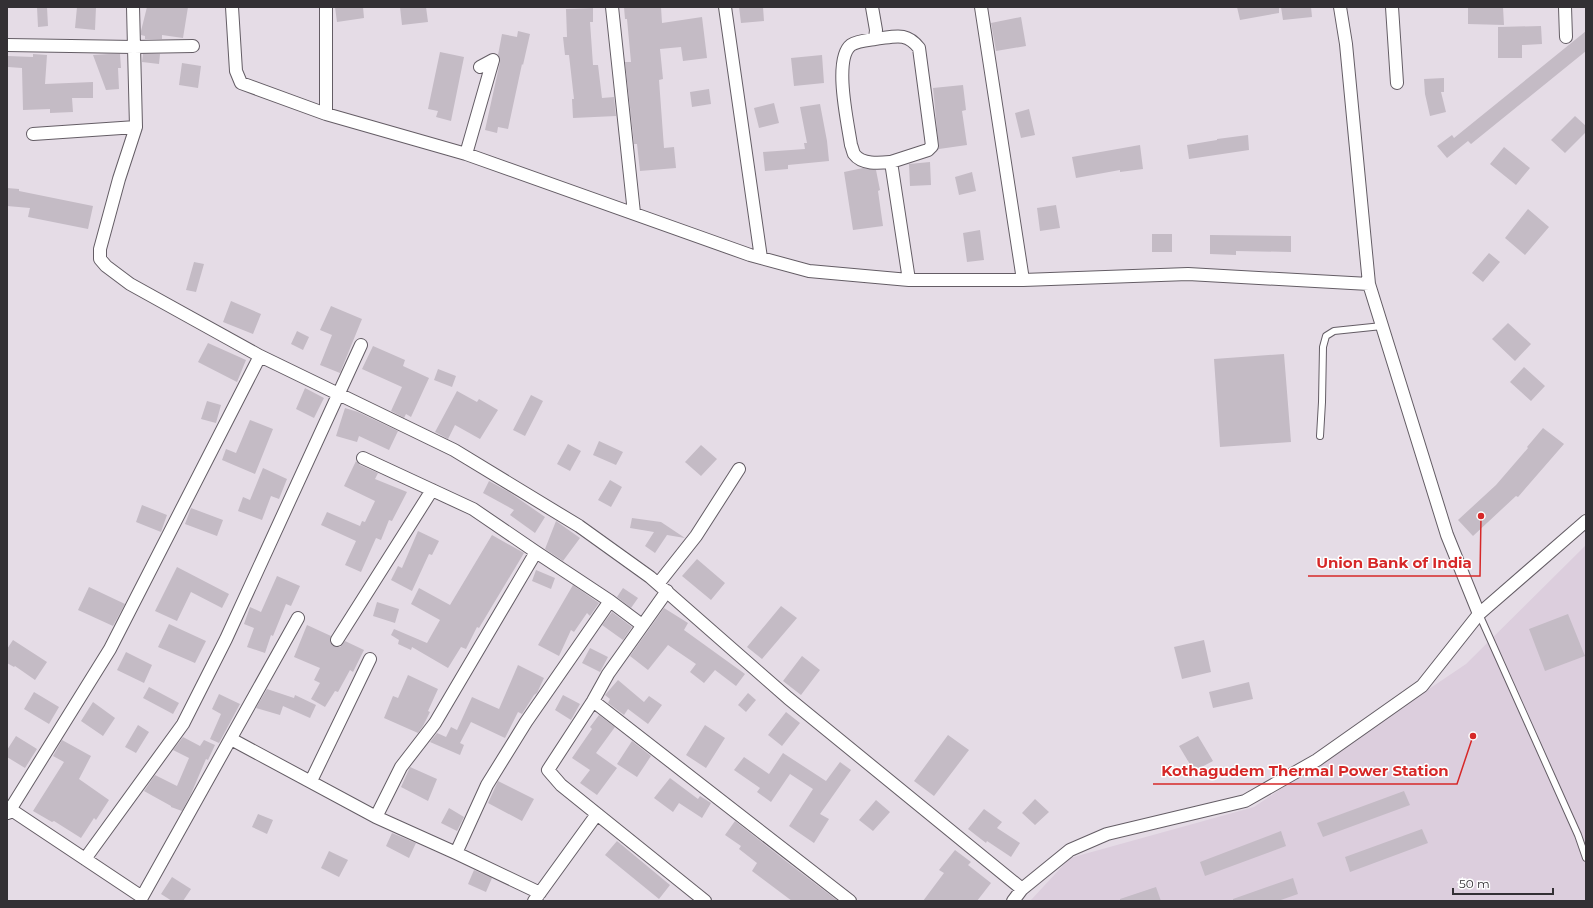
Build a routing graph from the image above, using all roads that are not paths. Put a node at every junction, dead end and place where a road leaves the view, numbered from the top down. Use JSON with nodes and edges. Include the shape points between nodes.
{"nodes":[{"id":1,"x":134,"y":7,"type":"edge"},
{"id":2,"x":232,"y":7,"type":"edge"},
{"id":3,"x":326,"y":7,"type":"edge"},
{"id":4,"x":612,"y":7,"type":"edge"},
{"id":5,"x":725,"y":7,"type":"edge"},
{"id":6,"x":872,"y":7,"type":"edge"},
{"id":7,"x":981,"y":7,"type":"edge"},
{"id":8,"x":1340,"y":7,"type":"edge"},
{"id":9,"x":1392,"y":7,"type":"edge"},
{"id":10,"x":1565,"y":7,"type":"edge"},
{"id":11,"x":1566,"y":37,"type":"dead end"},
{"id":12,"x":875,"y":39,"type":"junction"},
{"id":13,"x":7,"y":45,"type":"edge"},
{"id":14,"x":193,"y":46,"type":"dead end"},
{"id":15,"x":134,"y":47,"type":"junction"},
{"id":16,"x":480,"y":67,"type":"dead end"},
{"id":17,"x":1397,"y":83,"type":"dead end"},
{"id":18,"x":326,"y":114,"type":"junction"},
{"id":19,"x":136,"y":127,"type":"junction"},
{"id":20,"x":33,"y":134,"type":"dead end"},
{"id":21,"x":466,"y":154,"type":"junction"},
{"id":22,"x":892,"y":162,"type":"junction"},
{"id":23,"x":634,"y":213,"type":"junction"},
{"id":24,"x":761,"y":258,"type":"junction"},
{"id":25,"x":908,"y":280,"type":"junction"},
{"id":26,"x":1023,"y":280,"type":"junction"},
{"id":27,"x":1369,"y":284,"type":"junction"},
{"id":28,"x":1382,"y":326,"type":"junction"},
{"id":29,"x":361,"y":345,"type":"dead end"},
{"id":30,"x":260,"y":356,"type":"junction"},
{"id":31,"x":338,"y":394,"type":"junction"},
{"id":32,"x":1320,"y":436,"type":"dead end"},
{"id":33,"x":363,"y":458,"type":"dead end"},
{"id":34,"x":740,"y":469,"type":"dead end"},
{"id":35,"x":432,"y":490,"type":"junction"},
{"id":36,"x":1586,"y":521,"type":"edge"},
{"id":37,"x":536,"y":552,"type":"junction"},
{"id":38,"x":663,"y":587,"type":"junction"},
{"id":39,"x":610,"y":600,"type":"junction"},
{"id":40,"x":1479,"y":614,"type":"junction"},
{"id":41,"x":298,"y":618,"type":"dead end"},
{"id":42,"x":642,"y":625,"type":"junction"},
{"id":43,"x":337,"y":640,"type":"dead end"},
{"id":44,"x":370,"y":659,"type":"dead end"},
{"id":45,"x":593,"y":701,"type":"junction"},
{"id":46,"x":231,"y":739,"type":"junction"},
{"id":47,"x":311,"y":781,"type":"junction"},
{"id":48,"x":9,"y":810,"type":"edge"},
{"id":49,"x":597,"y":814,"type":"junction"},
{"id":50,"x":376,"y":817,"type":"junction"},
{"id":51,"x":456,"y":853,"type":"junction"},
{"id":52,"x":1586,"y":858,"type":"edge"},
{"id":53,"x":85,"y":859,"type":"junction"},
{"id":54,"x":1022,"y":889,"type":"junction"},
{"id":55,"x":537,"y":897,"type":"edge"},
{"id":56,"x":705,"y":901,"type":"edge"},
{"id":57,"x":850,"y":901,"type":"edge"},
{"id":58,"x":1014,"y":901,"type":"edge"}],
"edges":[{"from":1,"to":15,"type":"street"},
{"from":2,"to":18,"type":"street","via":[[236,71],[241,84]]},
{"from":3,"to":18,"type":"street"},
{"from":4,"to":23,"type":"street"},
{"from":5,"to":24,"type":"street"},
{"from":6,"to":12,"type":"street"},
{"from":7,"to":26,"type":"street"},
{"from":8,"to":27,"type":"street","via":[[1346,44]]},
{"from":9,"to":17,"type":"street"},
{"from":10,"to":11,"type":"street"},
{"from":12,"to":22,"type":"street","via":[[852,45],[844,56],[842,82],[854,154],[863,161]]},
{"from":12,"to":22,"type":"street","via":[[903,36],[913,40],[919,48],[932,146],[928,150]]},
{"from":13,"to":15,"type":"street"},
{"from":14,"to":15,"type":"street"},
{"from":15,"to":19,"type":"street"},
{"from":16,"to":21,"type":"street","via":[[493,60]]},
{"from":18,"to":21,"type":"street"},
{"from":19,"to":20,"type":"street"},
{"from":19,"to":30,"type":"street","via":[[119,179],[100,249],[100,259],[130,284]]},
{"from":21,"to":23,"type":"street"},
{"from":22,"to":25,"type":"street"},
{"from":23,"to":24,"type":"street"},
{"from":24,"to":25,"type":"street","via":[[809,271]]},
{"from":25,"to":26,"type":"street"},
{"from":26,"to":27,"type":"street","via":[[1188,274]]},
{"from":27,"to":28,"type":"street"},
{"from":28,"to":32,"type":"lane","via":[[1334,331],[1326,336],[1323,347]]},
{"from":28,"to":40,"type":"street","via":[[1447,536]]},
{"from":29,"to":31,"type":"street"},
{"from":30,"to":31,"type":"street"},
{"from":30,"to":48,"type":"street","via":[[110,648]]},
{"from":31,"to":38,"type":"street","via":[[454,450],[579,526]]},
{"from":31,"to":53,"type":"street","via":[[226,639],[183,724]]},
{"from":33,"to":35,"type":"street"},
{"from":34,"to":38,"type":"street"},
{"from":35,"to":37,"type":"street","via":[[473,509]]},
{"from":35,"to":43,"type":"street"},
{"from":36,"to":40,"type":"street"},
{"from":37,"to":39,"type":"street"},
{"from":37,"to":50,"type":"street","via":[[435,723],[402,767]]},
{"from":38,"to":42,"type":"street"},
{"from":38,"to":54,"type":"street","via":[[788,698]]},
{"from":39,"to":42,"type":"street"},
{"from":39,"to":51,"type":"street","via":[[526,722],[491,778]]},
{"from":40,"to":52,"type":"lane"},
{"from":40,"to":54,"type":"street","via":[[1422,686],[1317,760],[1245,801],[1107,834],[1070,850]]},
{"from":41,"to":46,"type":"street"},
{"from":42,"to":45,"type":"street","via":[[608,674]]},
{"from":44,"to":47,"type":"street"},
{"from":45,"to":49,"type":"street","via":[[548,770]]},
{"from":45,"to":57,"type":"street"},
{"from":46,"to":47,"type":"street"},
{"from":46,"to":53,"type":"street","via":[[142,897]]},
{"from":47,"to":50,"type":"street"},
{"from":48,"to":53,"type":"street"},
{"from":49,"to":55,"type":"street"},
{"from":49,"to":56,"type":"street"},
{"from":50,"to":51,"type":"street"},
{"from":51,"to":55,"type":"street"},
{"from":54,"to":58,"type":"street"}]}
